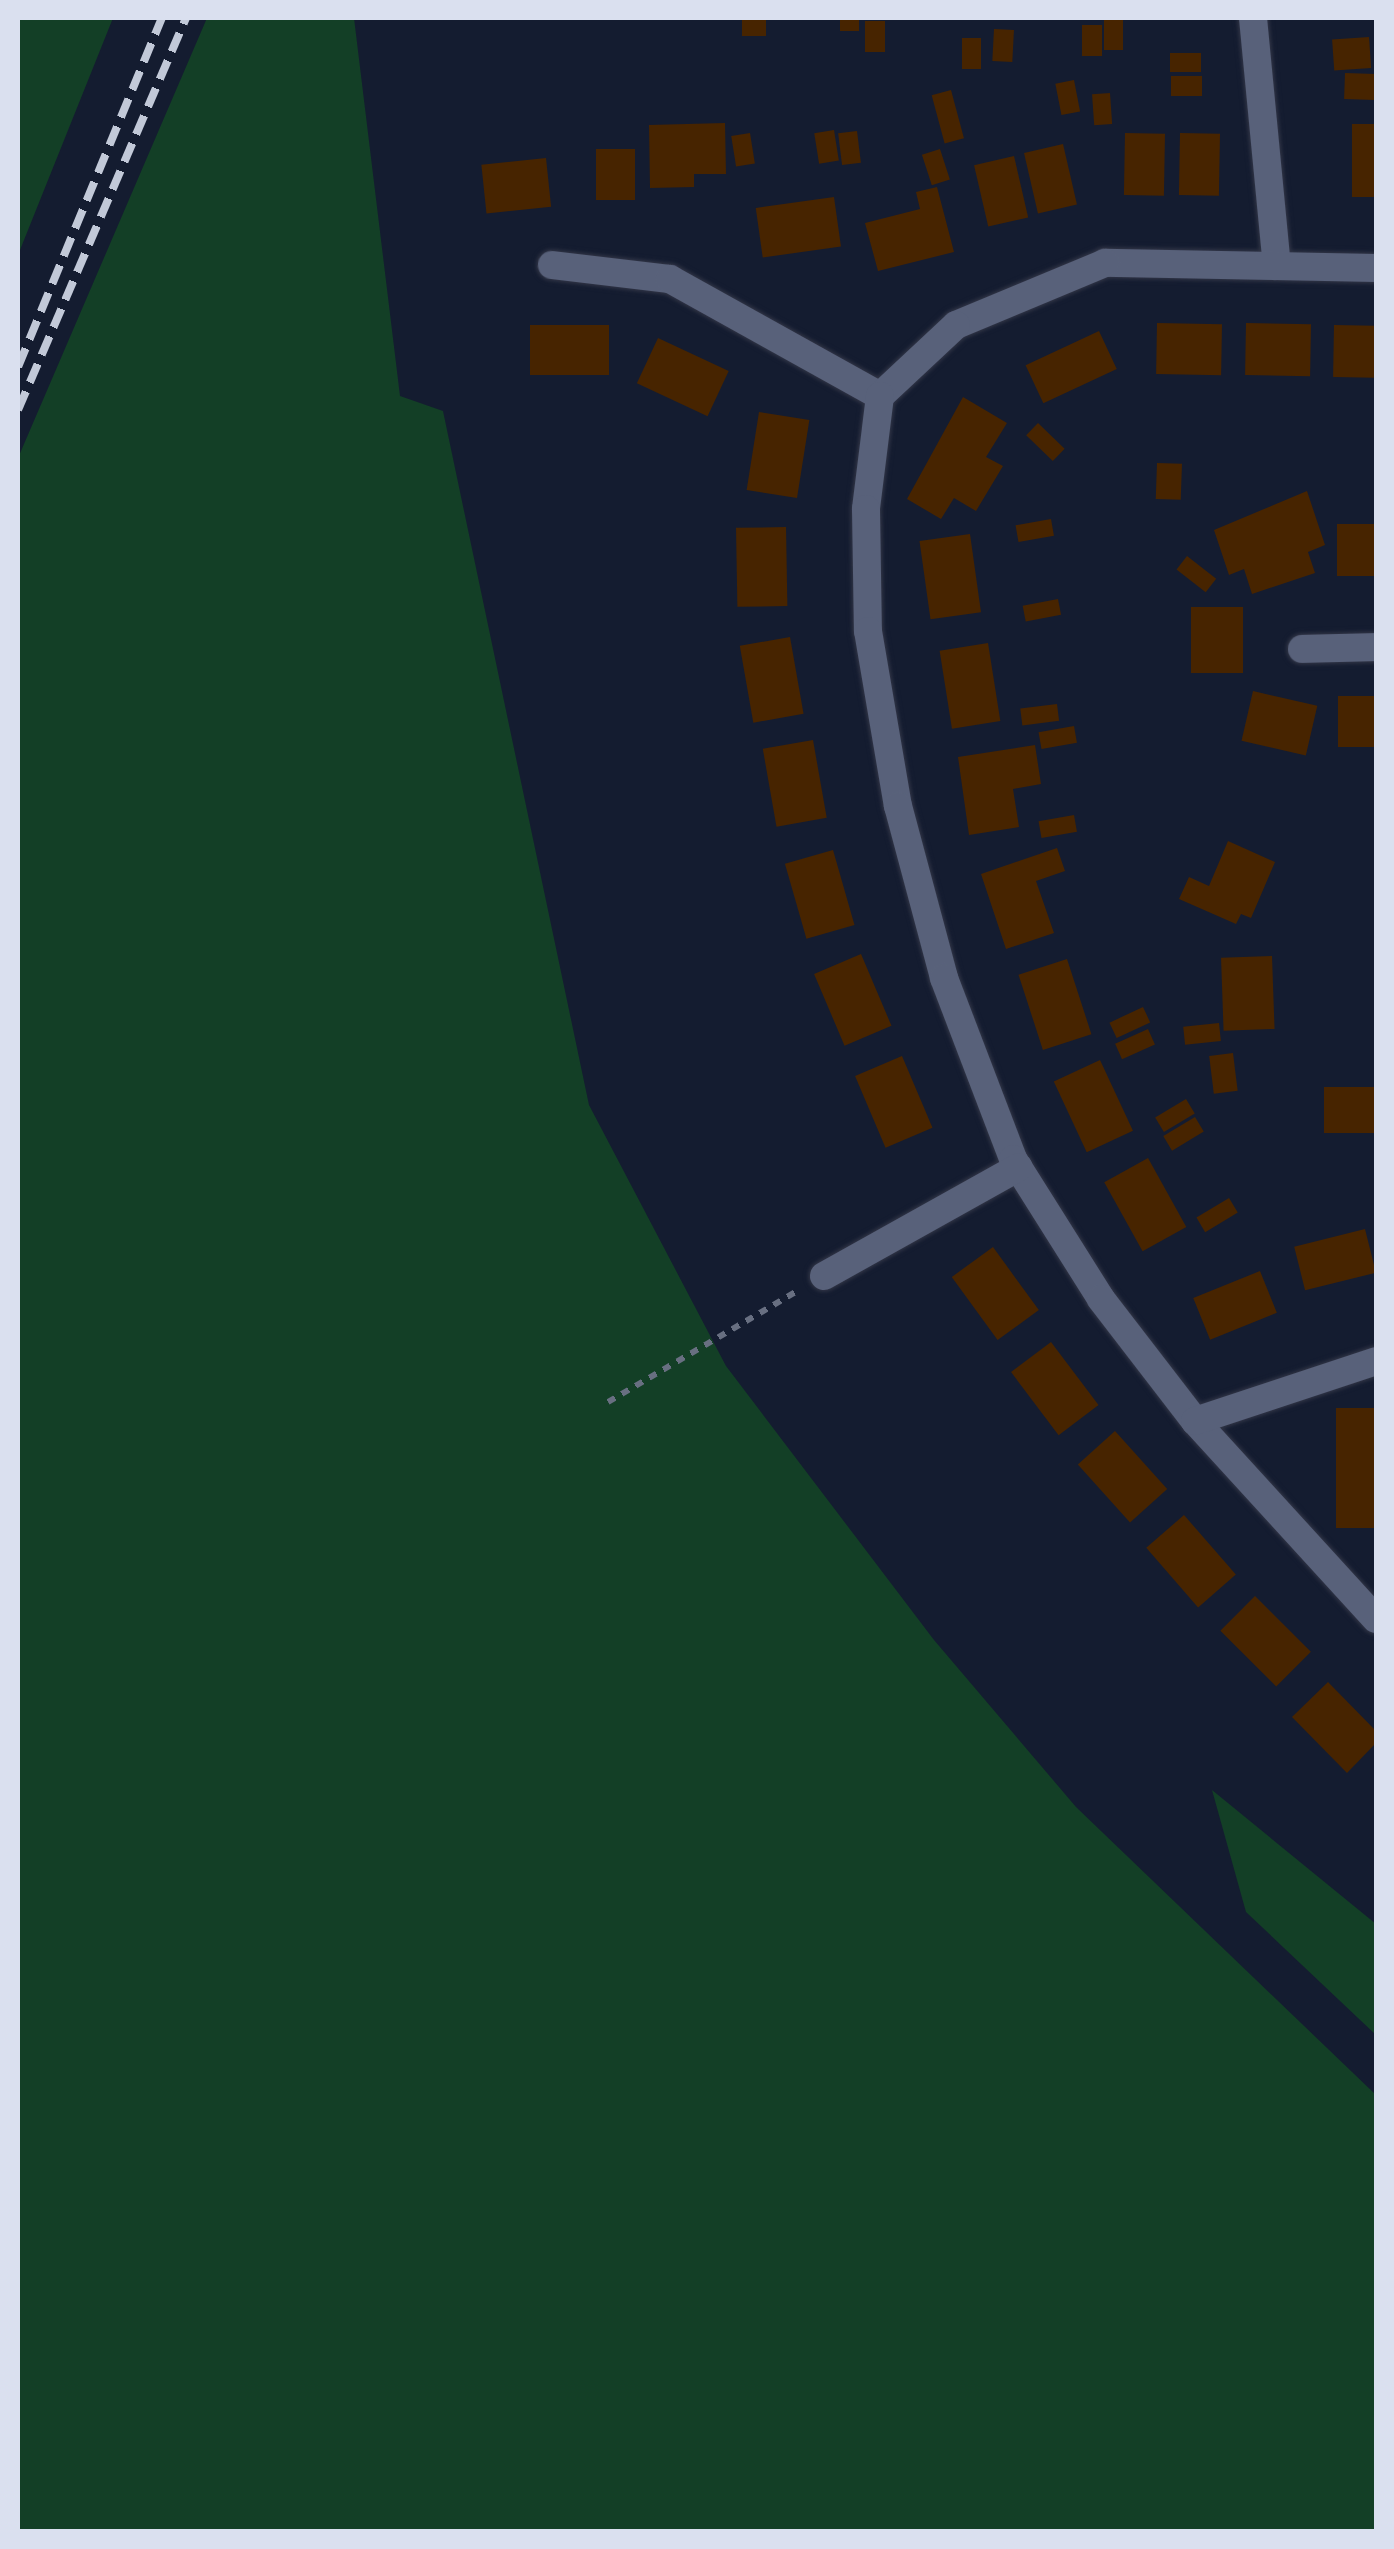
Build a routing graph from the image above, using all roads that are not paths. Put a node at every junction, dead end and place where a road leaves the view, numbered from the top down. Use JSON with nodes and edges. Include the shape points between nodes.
{"nodes":[{"id":1,"x":1253,"y":18,"type":"edge"},
{"id":2,"x":552,"y":265,"type":"dead end"},
{"id":3,"x":1277,"y":266,"type":"junction"},
{"id":4,"x":1376,"y":268,"type":"edge"},
{"id":5,"x":880,"y":396,"type":"junction"},
{"id":6,"x":1376,"y":647,"type":"edge"},
{"id":7,"x":1302,"y":648,"type":"dead end"},
{"id":8,"x":1018,"y":1166,"type":"junction"},
{"id":9,"x":824,"y":1276,"type":"road end"},
{"id":10,"x":1376,"y":1360,"type":"edge"},
{"id":11,"x":1195,"y":1421,"type":"junction"},
{"id":12,"x":1376,"y":1619,"type":"edge"}],
"edges":[{"from":1,"to":3,"type":"street"},
{"from":2,"to":5,"type":"street","via":[[670,279]]},
{"from":3,"to":4,"type":"street"},
{"from":3,"to":5,"type":"street","via":[[1105,264],[956,326]]},
{"from":5,"to":8,"type":"street","via":[[866,509],[868,631],[898,806],[944,978]]},
{"from":6,"to":7,"type":"street"},
{"from":8,"to":9,"type":"street"},
{"from":8,"to":11,"type":"street","via":[[1102,1299]]},
{"from":10,"to":11,"type":"street"},
{"from":11,"to":12,"type":"street"}]}
